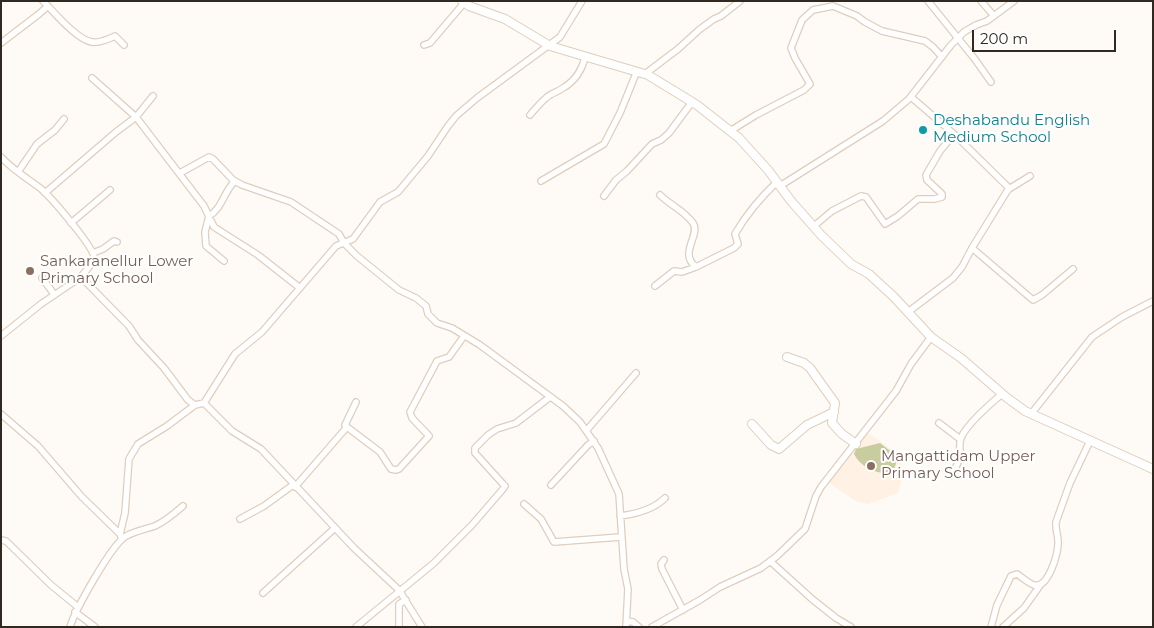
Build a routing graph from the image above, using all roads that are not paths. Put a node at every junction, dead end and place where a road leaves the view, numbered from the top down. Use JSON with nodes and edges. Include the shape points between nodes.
{"nodes":[{"id":1,"x":582,"y":1,"type":"edge"},
{"id":2,"x":740,"y":1,"type":"edge"},
{"id":3,"x":928,"y":1,"type":"edge"},
{"id":4,"x":981,"y":1,"type":"edge"},
{"id":5,"x":1014,"y":1,"type":"edge"},
{"id":6,"x":463,"y":2,"type":"edge"},
{"id":7,"x":45,"y":4,"type":"edge"},
{"id":8,"x":994,"y":16,"type":"junction"},
{"id":9,"x":957,"y":39,"type":"junction"},
{"id":10,"x":1,"y":43,"type":"edge"},
{"id":11,"x":124,"y":45,"type":"dead end"},
{"id":12,"x":424,"y":45,"type":"dead end"},
{"id":13,"x":550,"y":46,"type":"junction"},
{"id":14,"x":585,"y":57,"type":"junction"},
{"id":15,"x":942,"y":57,"type":"junction"},
{"id":16,"x":637,"y":71,"type":"junction"},
{"id":17,"x":645,"y":74,"type":"junction"},
{"id":18,"x":92,"y":78,"type":"dead end"},
{"id":19,"x":991,"y":82,"type":"dead end"},
{"id":20,"x":153,"y":96,"type":"dead end"},
{"id":21,"x":911,"y":97,"type":"junction"},
{"id":22,"x":692,"y":102,"type":"junction"},
{"id":23,"x":530,"y":115,"type":"dead end"},
{"id":24,"x":136,"y":117,"type":"junction"},
{"id":25,"x":64,"y":119,"type":"dead end"},
{"id":26,"x":730,"y":131,"type":"junction"},
{"id":27,"x":954,"y":134,"type":"junction"},
{"id":28,"x":1,"y":158,"type":"edge"},
{"id":29,"x":18,"y":172,"type":"junction"},
{"id":30,"x":180,"y":173,"type":"junction"},
{"id":31,"x":1030,"y":176,"type":"dead end"},
{"id":32,"x":541,"y":181,"type":"dead end"},
{"id":33,"x":235,"y":182,"type":"junction"},
{"id":34,"x":778,"y":184,"type":"junction"},
{"id":35,"x":1009,"y":189,"type":"junction"},
{"id":36,"x":110,"y":190,"type":"dead end"},
{"id":37,"x":45,"y":193,"type":"junction"},
{"id":38,"x":604,"y":196,"type":"dead end"},
{"id":39,"x":660,"y":196,"type":"dead end"},
{"id":40,"x":209,"y":216,"type":"junction"},
{"id":41,"x":71,"y":223,"type":"junction"},
{"id":42,"x":814,"y":226,"type":"junction"},
{"id":43,"x":117,"y":242,"type":"dead end"},
{"id":44,"x":344,"y":243,"type":"junction"},
{"id":45,"x":972,"y":248,"type":"junction"},
{"id":46,"x":93,"y":253,"type":"junction"},
{"id":47,"x":224,"y":261,"type":"dead end"},
{"id":48,"x":696,"y":267,"type":"junction"},
{"id":49,"x":1073,"y":269,"type":"dead end"},
{"id":50,"x":81,"y":277,"type":"junction"},
{"id":51,"x":42,"y":278,"type":"dead end"},
{"id":52,"x":655,"y":286,"type":"dead end"},
{"id":53,"x":300,"y":288,"type":"junction"},
{"id":54,"x":54,"y":294,"type":"junction"},
{"id":55,"x":1153,"y":301,"type":"edge"},
{"id":56,"x":908,"y":312,"type":"junction"},
{"id":57,"x":1,"y":336,"type":"edge"},
{"id":58,"x":464,"y":336,"type":"junction"},
{"id":59,"x":931,"y":337,"type":"junction"},
{"id":60,"x":787,"y":357,"type":"dead end"},
{"id":61,"x":636,"y":373,"type":"dead end"},
{"id":62,"x":1002,"y":394,"type":"junction"},
{"id":63,"x":550,"y":397,"type":"junction"},
{"id":64,"x":356,"y":402,"type":"dead end"},
{"id":65,"x":204,"y":404,"type":"junction"},
{"id":66,"x":195,"y":405,"type":"junction"},
{"id":67,"x":834,"y":412,"type":"junction"},
{"id":68,"x":1,"y":414,"type":"edge"},
{"id":69,"x":1031,"y":414,"type":"junction"},
{"id":70,"x":939,"y":423,"type":"dead end"},
{"id":71,"x":752,"y":424,"type":"dead end"},
{"id":72,"x":347,"y":427,"type":"junction"},
{"id":73,"x":586,"y":431,"type":"junction"},
{"id":74,"x":960,"y":440,"type":"junction"},
{"id":75,"x":594,"y":441,"type":"junction"},
{"id":76,"x":1090,"y":442,"type":"junction"},
{"id":77,"x":856,"y":444,"type":"junction"},
{"id":78,"x":1153,"y":470,"type":"edge"},
{"id":79,"x":950,"y":476,"type":"dead end"},
{"id":80,"x":551,"y":485,"type":"dead end"},
{"id":81,"x":294,"y":486,"type":"junction"},
{"id":82,"x":665,"y":498,"type":"dead end"},
{"id":83,"x":524,"y":504,"type":"dead end"},
{"id":84,"x":183,"y":506,"type":"dead end"},
{"id":85,"x":620,"y":516,"type":"junction"},
{"id":86,"x":240,"y":519,"type":"dead end"},
{"id":87,"x":335,"y":528,"type":"junction"},
{"id":88,"x":121,"y":536,"type":"junction"},
{"id":89,"x":621,"y":537,"type":"junction"},
{"id":90,"x":1,"y":540,"type":"edge"},
{"id":91,"x":664,"y":560,"type":"dead end"},
{"id":92,"x":770,"y":561,"type":"junction"},
{"id":93,"x":1041,"y":584,"type":"junction"},
{"id":94,"x":399,"y":590,"type":"junction"},
{"id":95,"x":263,"y":593,"type":"dead end"},
{"id":96,"x":406,"y":600,"type":"junction"},
{"id":97,"x":77,"y":610,"type":"junction"},
{"id":98,"x":684,"y":610,"type":"junction"},
{"id":99,"x":627,"y":624,"type":"edge"},
{"id":100,"x":70,"y":627,"type":"edge"},
{"id":101,"x":95,"y":627,"type":"edge"},
{"id":102,"x":356,"y":627,"type":"edge"},
{"id":103,"x":399,"y":627,"type":"edge"},
{"id":104,"x":422,"y":627,"type":"edge"},
{"id":105,"x":639,"y":627,"type":"edge"},
{"id":106,"x":652,"y":627,"type":"edge"},
{"id":107,"x":851,"y":627,"type":"edge"},
{"id":108,"x":991,"y":627,"type":"edge"},
{"id":109,"x":1003,"y":627,"type":"edge"}],
"edges":[{"from":1,"to":13,"type":"street","via":[[560,37]]},
{"from":2,"to":17,"type":"street"},
{"from":3,"to":9,"type":"street"},
{"from":4,"to":8,"type":"street"},
{"from":5,"to":8,"type":"street"},
{"from":6,"to":12,"type":"street","via":[[430,43]]},
{"from":6,"to":13,"type":"main road","via":[[505,19]]},
{"from":7,"to":10,"type":"street","via":[[40,14]]},
{"from":7,"to":11,"type":"street","via":[[87,41],[94,43],[115,36]]},
{"from":8,"to":9,"type":"street"},
{"from":9,"to":15,"type":"street"},
{"from":9,"to":19,"type":"street"},
{"from":13,"to":14,"type":"main road"},
{"from":13,"to":44,"type":"street","via":[[456,116],[398,192],[380,202],[353,239]]},
{"from":14,"to":16,"type":"main road"},
{"from":14,"to":23,"type":"street","via":[[582,70],[574,79],[546,97]]},
{"from":15,"to":21,"type":"street"},
{"from":15,"to":26,"type":"street","via":[[925,41],[882,31],[833,6],[813,10],[802,20],[791,48],[810,84]]},
{"from":16,"to":17,"type":"main road"},
{"from":16,"to":32,"type":"street","via":[[604,144]]},
{"from":17,"to":22,"type":"main road"},
{"from":18,"to":24,"type":"street"},
{"from":20,"to":24,"type":"street"},
{"from":21,"to":27,"type":"street"},
{"from":21,"to":34,"type":"street","via":[[883,121]]},
{"from":22,"to":26,"type":"main road"},
{"from":22,"to":38,"type":"street","via":[[669,133],[652,144]]},
{"from":24,"to":30,"type":"street"},
{"from":24,"to":37,"type":"street"},
{"from":25,"to":29,"type":"street","via":[[37,144]]},
{"from":26,"to":34,"type":"main road","via":[[740,138]]},
{"from":27,"to":35,"type":"street"},
{"from":27,"to":42,"type":"street","via":[[926,175],[942,197],[918,199],[885,224],[866,197],[861,196],[832,211]]},
{"from":28,"to":29,"type":"street"},
{"from":29,"to":37,"type":"street"},
{"from":30,"to":33,"type":"street","via":[[208,157]]},
{"from":30,"to":40,"type":"street"},
{"from":31,"to":35,"type":"street"},
{"from":33,"to":40,"type":"street","via":[[216,212]]},
{"from":33,"to":44,"type":"street","via":[[291,202],[339,234]]},
{"from":34,"to":42,"type":"main road"},
{"from":34,"to":48,"type":"street","via":[[765,192],[740,225],[735,234],[738,244]]},
{"from":35,"to":45,"type":"street"},
{"from":36,"to":41,"type":"street"},
{"from":37,"to":41,"type":"street"},
{"from":39,"to":48,"type":"street","via":[[694,224],[688,255]]},
{"from":40,"to":47,"type":"street","via":[[206,246]]},
{"from":40,"to":53,"type":"street","via":[[214,227]]},
{"from":41,"to":46,"type":"street"},
{"from":42,"to":56,"type":"main road","via":[[851,264],[869,274]]},
{"from":43,"to":46,"type":"street"},
{"from":44,"to":53,"type":"street","via":[[336,246]]},
{"from":44,"to":58,"type":"street","via":[[399,290],[426,306],[428,314],[437,323]]},
{"from":45,"to":49,"type":"street","via":[[1033,300]]},
{"from":45,"to":56,"type":"street","via":[[953,278]]},
{"from":46,"to":50,"type":"street","via":[[93,261]]},
{"from":48,"to":52,"type":"street","via":[[674,271]]},
{"from":50,"to":54,"type":"street"},
{"from":50,"to":66,"type":"street","via":[[129,326]]},
{"from":51,"to":54,"type":"street"},
{"from":53,"to":65,"type":"street","via":[[262,332],[235,354]]},
{"from":54,"to":57,"type":"street"},
{"from":55,"to":69,"type":"street","via":[[1122,316],[1092,337]]},
{"from":56,"to":59,"type":"main road"},
{"from":58,"to":63,"type":"street"},
{"from":58,"to":72,"type":"street","via":[[449,357],[437,361],[410,412],[429,436],[399,469],[391,469],[380,452]]},
{"from":59,"to":62,"type":"main road"},
{"from":59,"to":77,"type":"street"},
{"from":60,"to":67,"type":"main road","via":[[810,368],[835,403]]},
{"from":61,"to":73,"type":"street"},
{"from":62,"to":69,"type":"main road"},
{"from":62,"to":74,"type":"street","via":[[980,414]]},
{"from":63,"to":73,"type":"street"},
{"from":63,"to":94,"type":"street","via":[[516,423],[488,435],[475,448],[475,453],[505,486],[434,563]]},
{"from":64,"to":72,"type":"street","via":[[346,420]]},
{"from":65,"to":66,"type":"street"},
{"from":65,"to":81,"type":"street","via":[[232,431],[261,449]]},
{"from":66,"to":88,"type":"street","via":[[138,444],[129,459]]},
{"from":67,"to":71,"type":"main road","via":[[807,425],[779,449],[771,445]]},
{"from":67,"to":77,"type":"main road","via":[[832,423]]},
{"from":68,"to":88,"type":"street","via":[[38,446]]},
{"from":69,"to":76,"type":"main road"},
{"from":70,"to":74,"type":"street"},
{"from":72,"to":81,"type":"street"},
{"from":73,"to":75,"type":"street"},
{"from":74,"to":79,"type":"street","via":[[960,456]]},
{"from":75,"to":80,"type":"street"},
{"from":75,"to":85,"type":"street","via":[[619,494]]},
{"from":76,"to":78,"type":"main road"},
{"from":76,"to":93,"type":"street","via":[[1056,522],[1057,551],[1047,580]]},
{"from":77,"to":92,"type":"street","via":[[816,496],[805,529]]},
{"from":81,"to":86,"type":"street"},
{"from":81,"to":87,"type":"street"},
{"from":82,"to":85,"type":"street","via":[[660,504],[637,514]]},
{"from":83,"to":89,"type":"street","via":[[541,519],[554,542]]},
{"from":84,"to":88,"type":"street","via":[[164,522]]},
{"from":85,"to":89,"type":"street"},
{"from":87,"to":94,"type":"street"},
{"from":87,"to":95,"type":"street"},
{"from":88,"to":97,"type":"street"},
{"from":89,"to":99,"type":"street","via":[[628,589]]},
{"from":90,"to":97,"type":"street","via":[[13,546]]},
{"from":91,"to":98,"type":"street","via":[[662,569]]},
{"from":92,"to":98,"type":"street"},
{"from":92,"to":107,"type":"street","via":[[812,599]]},
{"from":93,"to":108,"type":"street","via":[[1032,584],[1017,574],[1011,576],[995,608]]},
{"from":93,"to":109,"type":"street","via":[[1024,608]]},
{"from":94,"to":96,"type":"street"},
{"from":94,"to":102,"type":"street"},
{"from":96,"to":103,"type":"street","via":[[399,604]]},
{"from":96,"to":104,"type":"street"},
{"from":97,"to":100,"type":"street"},
{"from":97,"to":101,"type":"street"},
{"from":98,"to":106,"type":"street"},
{"from":99,"to":105,"type":"street","via":[[633,622]]}]}
